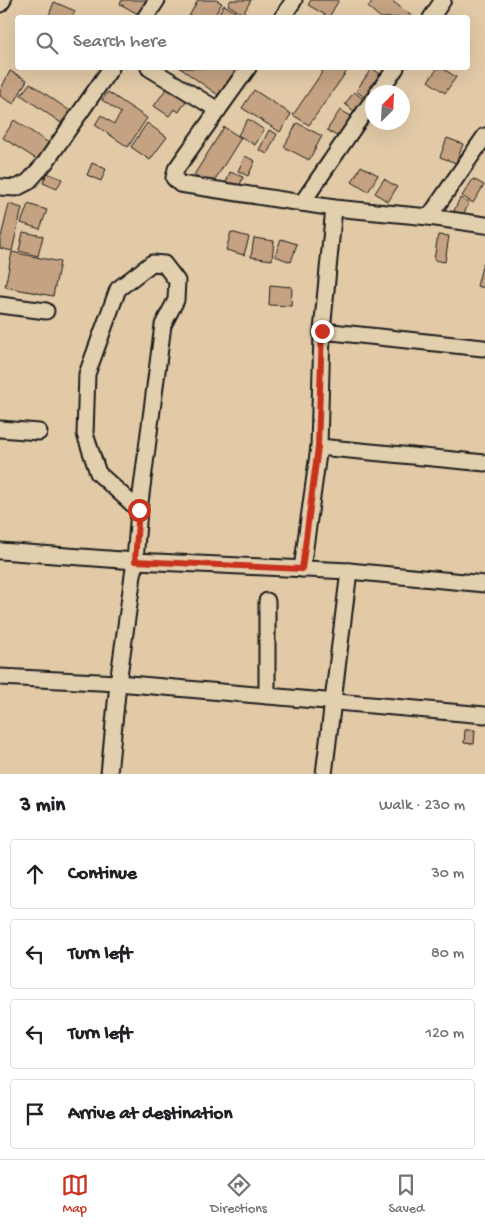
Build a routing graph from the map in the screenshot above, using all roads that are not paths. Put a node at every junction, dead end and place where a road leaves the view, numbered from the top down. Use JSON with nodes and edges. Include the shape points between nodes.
{"nodes":[{"id":1,"x":3,"y":0,"type":"edge"},
{"id":2,"x":157,"y":0,"type":"edge"},
{"id":3,"x":294,"y":0,"type":"edge"},
{"id":4,"x":443,"y":0,"type":"edge"},
{"id":5,"x":0,"y":4,"type":"edge"},
{"id":6,"x":147,"y":15,"type":"edge"},
{"id":7,"x":284,"y":15,"type":"edge"},
{"id":8,"x":432,"y":15,"type":"edge"},
{"id":9,"x":109,"y":70,"type":"edge"},
{"id":10,"x":152,"y":70,"type":"edge"},
{"id":11,"x":247,"y":70,"type":"edge"},
{"id":12,"x":394,"y":70,"type":"edge"},
{"id":13,"x":383,"y":85,"type":"edge"},
{"id":14,"x":218,"y":110,"type":"junction"},
{"id":15,"x":365,"y":111,"type":"edge"},
{"id":16,"x":485,"y":136,"type":"edge"},
{"id":17,"x":0,"y":187,"type":"edge"},
{"id":18,"x":302,"y":203,"type":"junction"},
{"id":19,"x":334,"y":208,"type":"junction"},
{"id":20,"x":429,"y":217,"type":"junction"},
{"id":21,"x":485,"y":225,"type":"edge"},
{"id":22,"x":0,"y":305,"type":"edge"},
{"id":23,"x":46,"y":311,"type":"dead end"},
{"id":24,"x":322,"y":331,"type":"junction"},
{"id":25,"x":483,"y":348,"type":"dead end"},
{"id":26,"x":0,"y":428,"type":"edge"},
{"id":27,"x":40,"y":432,"type":"dead end"},
{"id":28,"x":318,"y":447,"type":"junction"},
{"id":29,"x":485,"y":463,"type":"edge"},
{"id":30,"x":139,"y":510,"type":"junction"},
{"id":31,"x":0,"y":551,"type":"edge"},
{"id":32,"x":135,"y":561,"type":"junction"},
{"id":33,"x":302,"y":569,"type":"junction"},
{"id":34,"x":349,"y":571,"type":"junction"},
{"id":35,"x":485,"y":584,"type":"edge"},
{"id":36,"x":267,"y":601,"type":"dead end"},
{"id":37,"x":0,"y":677,"type":"edge"},
{"id":38,"x":118,"y":683,"type":"junction"},
{"id":39,"x":267,"y":696,"type":"junction"},
{"id":40,"x":334,"y":702,"type":"junction"},
{"id":41,"x":485,"y":715,"type":"edge"},
{"id":42,"x":109,"y":774,"type":"edge"},
{"id":43,"x":324,"y":774,"type":"edge"}],
"edges":[{"from":1,"to":5,"type":"street"},
{"from":2,"to":6,"type":"street"},
{"from":3,"to":7,"type":"street"},
{"from":4,"to":8,"type":"street"},
{"from":9,"to":17,"type":"street","via":[[28,182],[16,188]]},
{"from":10,"to":14,"type":"street"},
{"from":11,"to":14,"type":"street"},
{"from":12,"to":13,"type":"street"},
{"from":14,"to":18,"type":"street","via":[[176,169],[174,178],[180,184]]},
{"from":15,"to":18,"type":"street"},
{"from":16,"to":20,"type":"street"},
{"from":18,"to":19,"type":"street"},
{"from":19,"to":20,"type":"street"},
{"from":19,"to":24,"type":"street"},
{"from":20,"to":21,"type":"street"},
{"from":22,"to":23,"type":"street"},
{"from":24,"to":25,"type":"street"},
{"from":24,"to":28,"type":"street"},
{"from":26,"to":27,"type":"street"},
{"from":28,"to":29,"type":"street"},
{"from":28,"to":33,"type":"street"},
{"from":30,"to":30,"type":"street","via":[[98,473],[85,434],[87,374],[118,289],[152,263],[164,264],[177,281],[176,300],[163,325]]},
{"from":30,"to":32,"type":"street"},
{"from":31,"to":32,"type":"street"},
{"from":32,"to":33,"type":"street"},
{"from":32,"to":38,"type":"street"},
{"from":33,"to":34,"type":"street"},
{"from":34,"to":35,"type":"street"},
{"from":34,"to":40,"type":"street"},
{"from":36,"to":39,"type":"street"},
{"from":37,"to":38,"type":"street"},
{"from":38,"to":39,"type":"street"},
{"from":38,"to":42,"type":"street"},
{"from":39,"to":40,"type":"street"},
{"from":40,"to":41,"type":"street"},
{"from":40,"to":43,"type":"street"}]}
